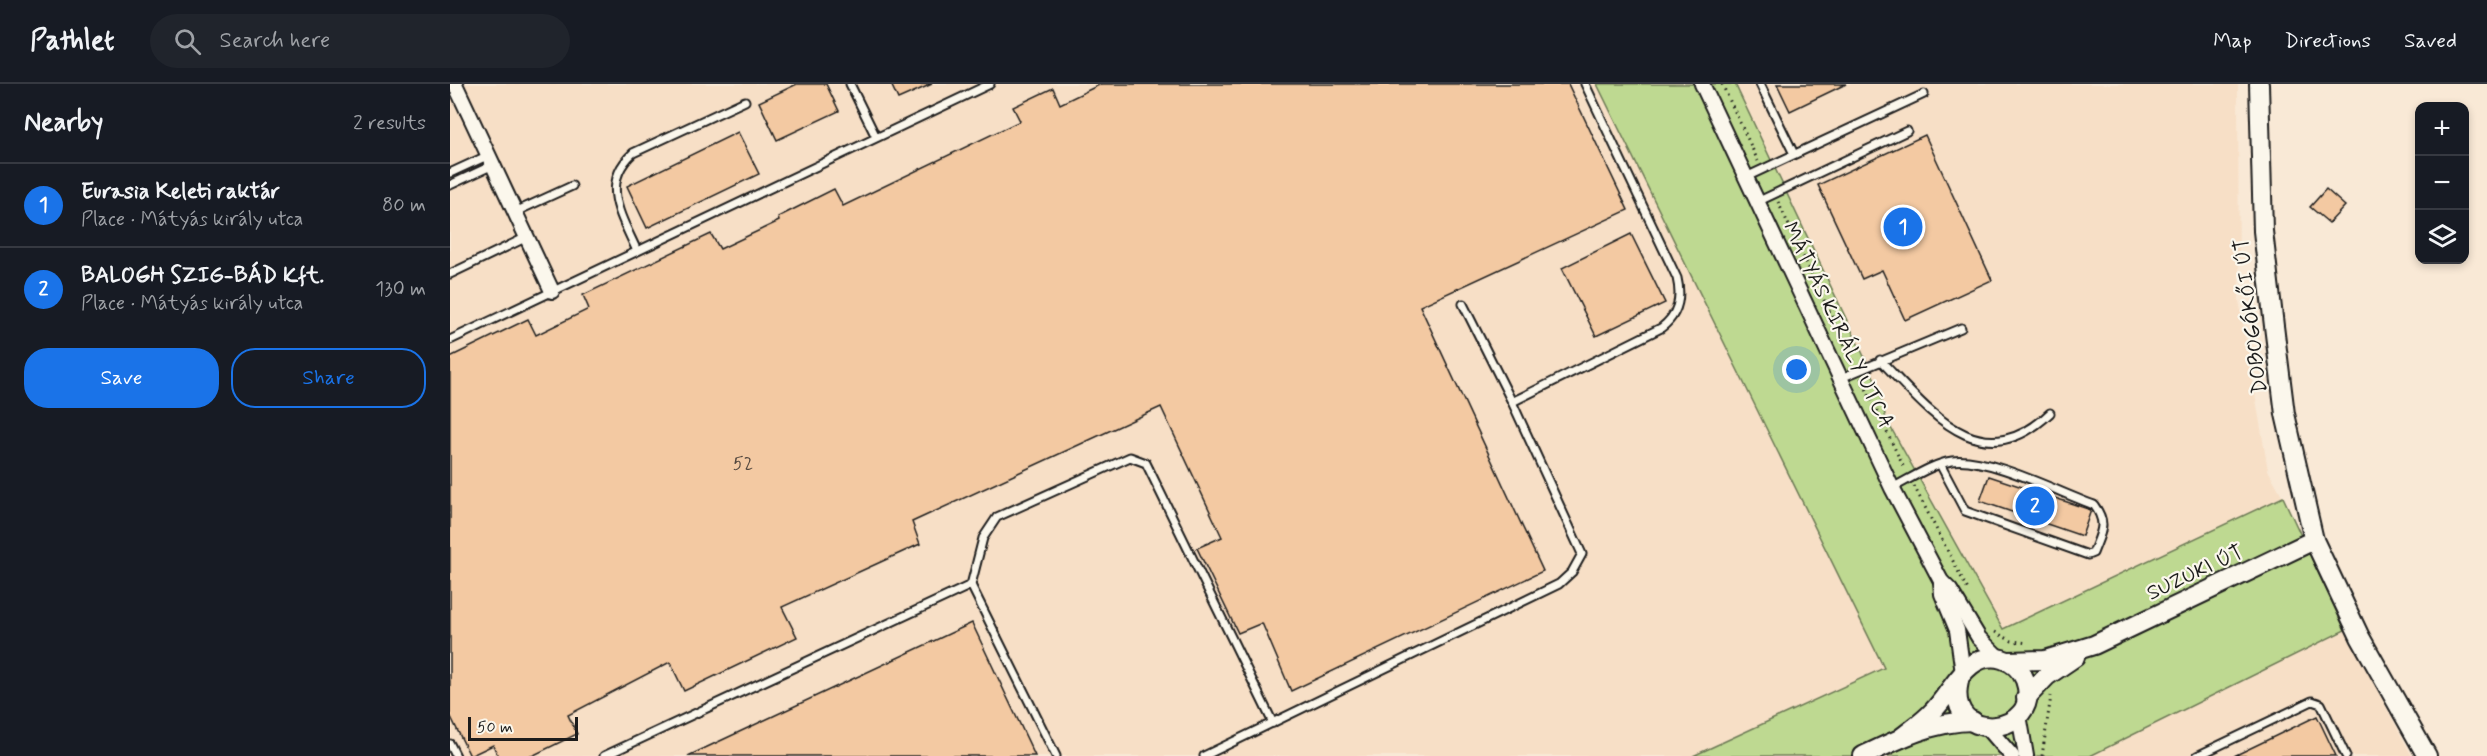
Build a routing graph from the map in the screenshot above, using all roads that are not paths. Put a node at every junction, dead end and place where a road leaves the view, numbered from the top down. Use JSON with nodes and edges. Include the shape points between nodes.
{"nodes":[{"id":1,"x":455,"y":84,"type":"edge"},
{"id":2,"x":850,"y":84,"type":"edge"},
{"id":3,"x":990,"y":84,"type":"edge"},
{"id":4,"x":1585,"y":84,"type":"edge"},
{"id":5,"x":1702,"y":84,"type":"edge"},
{"id":6,"x":1760,"y":84,"type":"edge"},
{"id":7,"x":2259,"y":84,"type":"edge"},
{"id":8,"x":1924,"y":94,"type":"dead end"},
{"id":9,"x":745,"y":101,"type":"dead end"},
{"id":10,"x":1907,"y":131,"type":"dead end"},
{"id":11,"x":876,"y":137,"type":"junction"},
{"id":12,"x":1794,"y":154,"type":"junction"},
{"id":13,"x":491,"y":160,"type":"junction"},
{"id":14,"x":450,"y":173,"type":"edge"},
{"id":15,"x":1744,"y":178,"type":"junction"},
{"id":16,"x":450,"y":185,"type":"edge"},
{"id":17,"x":572,"y":186,"type":"dead end"},
{"id":18,"x":1756,"y":202,"type":"junction"},
{"id":19,"x":515,"y":212,"type":"junction"},
{"id":20,"x":526,"y":237,"type":"junction"},
{"id":21,"x":637,"y":250,"type":"junction"},
{"id":22,"x":450,"y":274,"type":"edge"},
{"id":23,"x":552,"y":291,"type":"junction"},
{"id":24,"x":1463,"y":304,"type":"dead end"},
{"id":25,"x":1961,"y":328,"type":"dead end"},
{"id":26,"x":450,"y":340,"type":"edge"},
{"id":27,"x":1880,"y":360,"type":"junction"},
{"id":28,"x":1841,"y":378,"type":"junction"},
{"id":29,"x":1512,"y":402,"type":"junction"},
{"id":30,"x":2050,"y":413,"type":"dead end"},
{"id":31,"x":1940,"y":464,"type":"junction"},
{"id":32,"x":1892,"y":488,"type":"junction"},
{"id":33,"x":2314,"y":540,"type":"junction"},
{"id":34,"x":1941,"y":581,"type":"junction"},
{"id":35,"x":971,"y":585,"type":"junction"},
{"id":36,"x":2004,"y":660,"type":"junction"},
{"id":37,"x":2046,"y":667,"type":"junction"},
{"id":38,"x":1961,"y":677,"type":"junction"},
{"id":39,"x":2026,"y":698,"type":"junction"},
{"id":40,"x":2019,"y":715,"type":"junction"},
{"id":41,"x":1273,"y":723,"type":"junction"},
{"id":42,"x":1980,"y":724,"type":"junction"},
{"id":43,"x":1901,"y":738,"type":"junction"},
{"id":44,"x":450,"y":744,"type":"edge"},
{"id":45,"x":456,"y":756,"type":"edge"},
{"id":46,"x":604,"y":756,"type":"edge"},
{"id":47,"x":1056,"y":756,"type":"edge"},
{"id":48,"x":1204,"y":756,"type":"edge"},
{"id":49,"x":1863,"y":756,"type":"edge"},
{"id":50,"x":2012,"y":756,"type":"edge"},
{"id":51,"x":2026,"y":756,"type":"edge"},
{"id":52,"x":2197,"y":756,"type":"edge"},
{"id":53,"x":2346,"y":756,"type":"edge"},
{"id":54,"x":2427,"y":756,"type":"edge"}],
"edges":[{"from":1,"to":13,"type":"street"},
{"from":2,"to":11,"type":"lane"},
{"from":3,"to":11,"type":"lane"},
{"from":4,"to":29,"type":"lane","via":[[1677,278],[1677,307],[1661,328]]},
{"from":5,"to":15,"type":"street","name":"MÁTYÁS KIRÁLY UTCA"},
{"from":6,"to":12,"type":"lane"},
{"from":7,"to":33,"type":"main road","name":"DOBOGÓKŐI ÚT","via":[[2263,231],[2274,326],[2285,414]]},
{"from":8,"to":12,"type":"lane"},
{"from":9,"to":21,"type":"lane","via":[[627,159],[614,195]]},
{"from":10,"to":18,"type":"lane"},
{"from":11,"to":21,"type":"lane"},
{"from":12,"to":15,"type":"lane"},
{"from":13,"to":14,"type":"lane"},
{"from":13,"to":16,"type":"lane"},
{"from":13,"to":19,"type":"street"},
{"from":15,"to":18,"type":"street","name":"MÁTYÁS KIRÁLY UTCA"},
{"from":17,"to":19,"type":"lane"},
{"from":18,"to":28,"type":"street","name":"MÁTYÁS KIRÁLY UTCA"},
{"from":19,"to":20,"type":"street"},
{"from":20,"to":22,"type":"lane"},
{"from":20,"to":23,"type":"street"},
{"from":21,"to":23,"type":"lane"},
{"from":23,"to":26,"type":"lane"},
{"from":24,"to":29,"type":"lane"},
{"from":25,"to":27,"type":"lane"},
{"from":27,"to":28,"type":"lane"},
{"from":27,"to":30,"type":"lane","via":[[1934,415],[1971,438],[1994,441],[2018,435]]},
{"from":28,"to":32,"type":"street","name":"MÁTYÁS KIRÁLY UTCA"},
{"from":29,"to":41,"type":"lane","via":[[1582,554],[1572,572],[1559,584]]},
{"from":31,"to":31,"type":"lane","via":[[1984,464],[2094,505],[2103,517],[2103,528],[2093,553],[2088,555],[1965,512]]},
{"from":31,"to":32,"type":"lane"},
{"from":32,"to":34,"type":"street","name":"MÁTYÁS KIRÁLY UTCA"},
{"from":33,"to":37,"type":"main road","name":"SUZUKI ÚT"},
{"from":33,"to":54,"type":"main road","name":"DOBOGÓKŐI ÚT","via":[[2360,638]]},
{"from":34,"to":36,"type":"street","name":"MÁTYÁS KIRÁLY UTCA","via":[[1979,638]]},
{"from":34,"to":38,"type":"street","name":"MÁTYÁS KIRÁLY UTCA","via":[[1942,594],[1957,630]]},
{"from":35,"to":41,"type":"lane","via":[[983,538],[997,517],[1131,457],[1146,462]]},
{"from":35,"to":46,"type":"lane"},
{"from":35,"to":47,"type":"lane"},
{"from":36,"to":37,"type":"main road"},
{"from":36,"to":38,"type":"main road","via":[[1977,661]]},
{"from":36,"to":39,"type":"main road","via":[[2024,677]]},
{"from":37,"to":39,"type":"main road","name":"SUZUKI ÚT"},
{"from":38,"to":42,"type":"main road","via":[[1959,704]]},
{"from":38,"to":43,"type":"main road","via":[[1933,711]]},
{"from":39,"to":40,"type":"main road"},
{"from":40,"to":42,"type":"main road","via":[[2004,725]]},
{"from":40,"to":51,"type":"street"},
{"from":41,"to":48,"type":"lane"},
{"from":42,"to":43,"type":"main road","via":[[1947,723]]},
{"from":42,"to":50,"type":"street"},
{"from":43,"to":49,"type":"main road"},
{"from":44,"to":45,"type":"lane"},
{"from":52,"to":53,"type":"lane","via":[[2312,701],[2321,704]]}]}
